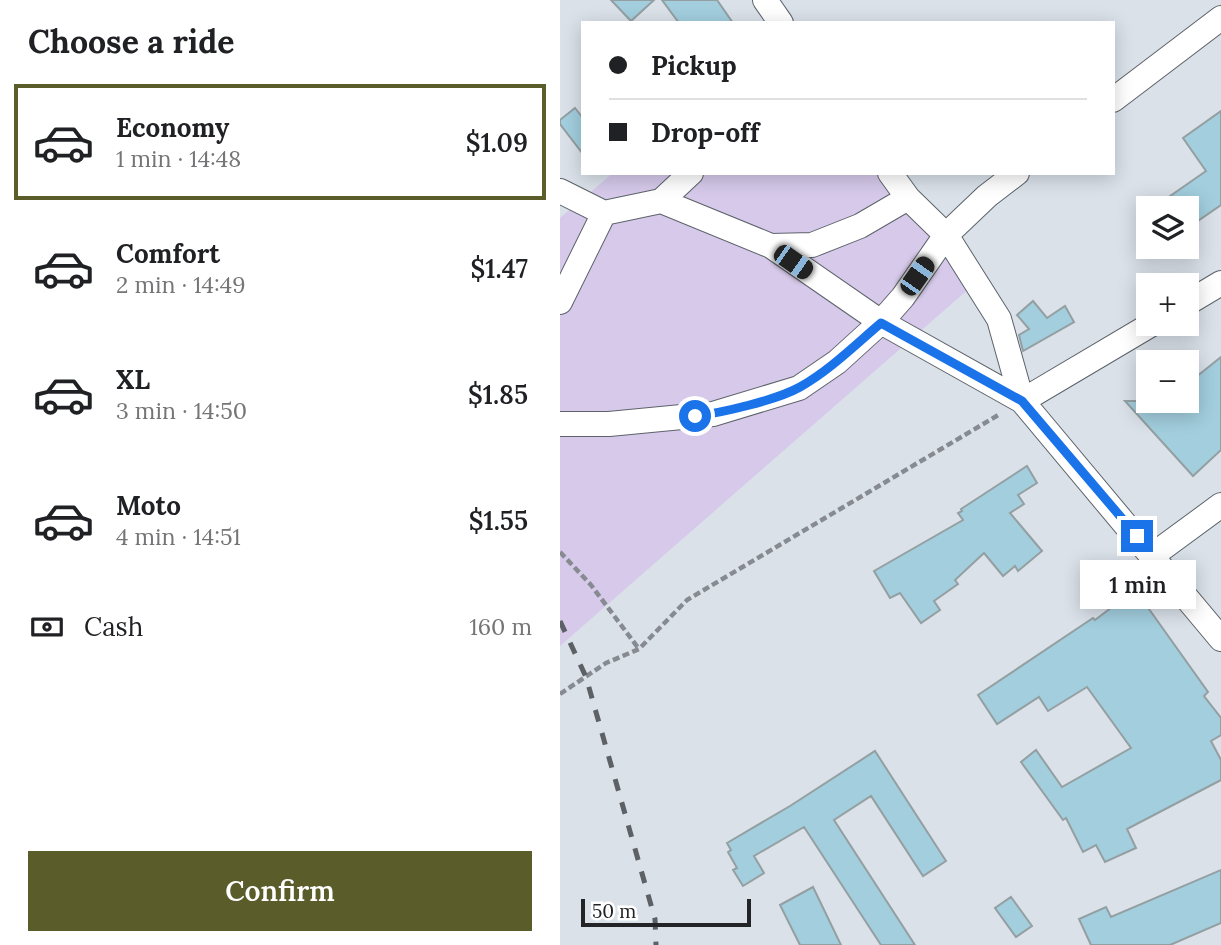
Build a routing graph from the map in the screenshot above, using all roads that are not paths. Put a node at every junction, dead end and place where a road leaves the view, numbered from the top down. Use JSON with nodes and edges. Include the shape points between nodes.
{"nodes":[{"id":1,"x":765,"y":0,"type":"edge"},
{"id":2,"x":1221,"y":18,"type":"edge"},
{"id":3,"x":781,"y":21,"type":"edge"},
{"id":4,"x":1115,"y":98,"type":"edge"},
{"id":5,"x":689,"y":175,"type":"edge"},
{"id":6,"x":891,"y":175,"type":"edge"},
{"id":7,"x":1014,"y":175,"type":"edge"},
{"id":8,"x":560,"y":191,"type":"edge"},
{"id":9,"x":908,"y":198,"type":"junction"},
{"id":10,"x":661,"y":201,"type":"junction"},
{"id":11,"x":604,"y":213,"type":"junction"},
{"id":12,"x":946,"y":235,"type":"junction"},
{"id":13,"x":771,"y":246,"type":"junction"},
{"id":14,"x":1221,"y":283,"type":"edge"},
{"id":15,"x":1199,"y":296,"type":"edge"},
{"id":16,"x":560,"y":302,"type":"edge"},
{"id":17,"x":881,"y":323,"type":"junction"},
{"id":18,"x":1136,"y":333,"type":"edge"},
{"id":19,"x":1022,"y":401,"type":"junction"},
{"id":20,"x":560,"y":424,"type":"edge"},
{"id":21,"x":1221,"y":505,"type":"edge"},
{"id":22,"x":1153,"y":555,"type":"junction"},
{"id":23,"x":1221,"y":639,"type":"edge"}],
"edges":[{"from":1,"to":3,"type":"street"},
{"from":2,"to":4,"type":"street"},
{"from":5,"to":10,"type":"street"},
{"from":6,"to":9,"type":"street"},
{"from":7,"to":12,"type":"street"},
{"from":8,"to":11,"type":"street"},
{"from":9,"to":12,"type":"street"},
{"from":9,"to":13,"type":"street","via":[[860,226],[812,245]]},
{"from":10,"to":11,"type":"street"},
{"from":10,"to":13,"type":"street"},
{"from":11,"to":16,"type":"street"},
{"from":12,"to":17,"type":"street"},
{"from":12,"to":19,"type":"street","via":[[999,320]]},
{"from":13,"to":17,"type":"street"},
{"from":14,"to":15,"type":"street"},
{"from":17,"to":19,"type":"street"},
{"from":17,"to":20,"type":"street","via":[[799,388],[751,404],[713,414]]},
{"from":18,"to":19,"type":"street"},
{"from":19,"to":22,"type":"street"},
{"from":21,"to":22,"type":"street"},
{"from":22,"to":23,"type":"street"}]}
